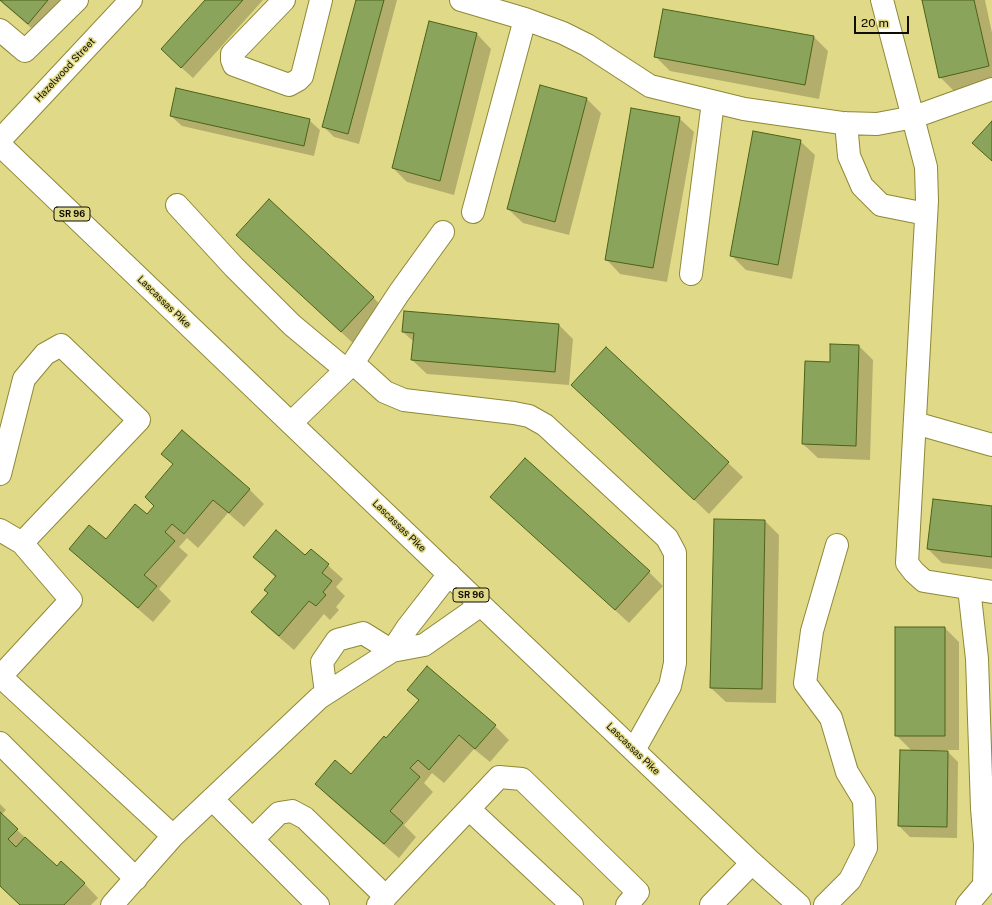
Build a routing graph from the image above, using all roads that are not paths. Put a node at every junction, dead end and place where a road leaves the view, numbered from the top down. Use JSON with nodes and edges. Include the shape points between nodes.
{"nodes":[{"id":1,"x":77,"y":0,"type":"edge"},
{"id":2,"x":284,"y":0,"type":"edge"},
{"id":3,"x":321,"y":0,"type":"edge"},
{"id":4,"x":461,"y":0,"type":"edge"},
{"id":5,"x":882,"y":0,"type":"edge"},
{"id":6,"x":128,"y":1,"type":"edge"},
{"id":7,"x":525,"y":19,"type":"junction"},
{"id":8,"x":0,"y":30,"type":"edge"},
{"id":9,"x":992,"y":89,"type":"edge"},
{"id":10,"x":713,"y":102,"type":"junction"},
{"id":11,"x":914,"y":117,"type":"junction"},
{"id":12,"x":846,"y":123,"type":"junction"},
{"id":13,"x":0,"y":140,"type":"edge"},
{"id":14,"x":0,"y":145,"type":"edge"},
{"id":15,"x":177,"y":205,"type":"dead end"},
{"id":16,"x":473,"y":212,"type":"dead end"},
{"id":17,"x":926,"y":214,"type":"junction"},
{"id":18,"x":443,"y":232,"type":"dead end"},
{"id":19,"x":691,"y":274,"type":"dead end"},
{"id":20,"x":349,"y":366,"type":"junction"},
{"id":21,"x":291,"y":423,"type":"junction"},
{"id":22,"x":914,"y":423,"type":"junction"},
{"id":23,"x":992,"y":445,"type":"edge"},
{"id":24,"x":0,"y":474,"type":"edge"},
{"id":25,"x":0,"y":530,"type":"edge"},
{"id":26,"x":22,"y":543,"type":"junction"},
{"id":27,"x":837,"y":545,"type":"dead end"},
{"id":28,"x":449,"y":574,"type":"junction"},
{"id":29,"x":969,"y":588,"type":"junction"},
{"id":30,"x":992,"y":592,"type":"edge"},
{"id":31,"x":481,"y":605,"type":"junction"},
{"id":32,"x":392,"y":651,"type":"junction"},
{"id":33,"x":985,"y":651,"type":"edge"},
{"id":34,"x":0,"y":676,"type":"edge"},
{"id":35,"x":326,"y":693,"type":"junction"},
{"id":36,"x":0,"y":743,"type":"edge"},
{"id":37,"x":634,"y":750,"type":"junction"},
{"id":38,"x":212,"y":799,"type":"junction"},
{"id":39,"x":469,"y":808,"type":"junction"},
{"id":40,"x":173,"y":836,"type":"junction"},
{"id":41,"x":252,"y":839,"type":"junction"},
{"id":42,"x":752,"y":863,"type":"junction"},
{"id":43,"x":136,"y":878,"type":"junction"},
{"id":44,"x":382,"y":901,"type":"edge"},
{"id":45,"x":112,"y":905,"type":"edge"},
{"id":46,"x":318,"y":905,"type":"edge"},
{"id":47,"x":572,"y":905,"type":"edge"},
{"id":48,"x":627,"y":905,"type":"edge"},
{"id":49,"x":711,"y":905,"type":"edge"},
{"id":50,"x":799,"y":905,"type":"edge"},
{"id":51,"x":825,"y":905,"type":"edge"},
{"id":52,"x":967,"y":905,"type":"edge"}],
"edges":[{"from":1,"to":8,"type":"main road","via":[[25,51]]},
{"from":2,"to":3,"type":"main road","via":[[232,54],[232,60],[234,65],[288,85],[302,76]]},
{"from":4,"to":7,"type":"main road"},
{"from":5,"to":11,"type":"main road"},
{"from":6,"to":13,"type":"main road","name":"Hazelwood Street"},
{"from":7,"to":10,"type":"main road","via":[[587,45],[650,86]]},
{"from":7,"to":16,"type":"main road"},
{"from":9,"to":11,"type":"main road"},
{"from":10,"to":12,"type":"main road","via":[[744,109]]},
{"from":10,"to":19,"type":"main road"},
{"from":11,"to":12,"type":"main road","via":[[878,124]]},
{"from":11,"to":17,"type":"main road","via":[[926,166]]},
{"from":12,"to":17,"type":"main road","via":[[849,156],[862,186],[881,205]]},
{"from":14,"to":21,"type":"main road","name":"Lascassas Pike","number":"SR 96"},
{"from":15,"to":20,"type":"main road","via":[[234,268],[292,325]]},
{"from":17,"to":22,"type":"main road"},
{"from":18,"to":20,"type":"main road"},
{"from":20,"to":21,"type":"main road"},
{"from":20,"to":37,"type":"main road","via":[[385,392],[404,400],[529,416],[545,425],[667,538],[675,553],[675,663],[670,686]]},
{"from":21,"to":28,"type":"main road","name":"Lascassas Pike","number":"SR 96"},
{"from":22,"to":23,"type":"main road"},
{"from":22,"to":29,"type":"main road","via":[[906,563],[924,581]]},
{"from":24,"to":26,"type":"main road","via":[[24,379],[45,354],[61,345],[140,420]]},
{"from":25,"to":26,"type":"main road"},
{"from":26,"to":34,"type":"main road","via":[[71,600]]},
{"from":27,"to":51,"type":"main road","via":[[812,631],[805,683],[831,718],[847,772],[864,800],[866,848],[850,880]]},
{"from":28,"to":31,"type":"main road","name":"Lascassas Pike","number":"SR 96"},
{"from":28,"to":32,"type":"main road"},
{"from":29,"to":30,"type":"main road"},
{"from":29,"to":33,"type":"main road"},
{"from":31,"to":32,"type":"main road","via":[[424,645]]},
{"from":31,"to":37,"type":"main road","name":"Lascassas Pike","number":"SR 96"},
{"from":32,"to":35,"type":"main road"},
{"from":32,"to":35,"type":"main road","via":[[363,633],[337,640],[322,662]]},
{"from":33,"to":52,"type":"main road","via":[[982,808],[985,845],[984,885]]},
{"from":34,"to":40,"type":"main road"},
{"from":35,"to":38,"type":"main road"},
{"from":36,"to":43,"type":"main road"},
{"from":37,"to":42,"type":"main road","name":"Lascassas Pike","number":"SR 96"},
{"from":38,"to":40,"type":"main road"},
{"from":38,"to":41,"type":"main road"},
{"from":39,"to":44,"type":"main road"},
{"from":39,"to":47,"type":"main road"},
{"from":39,"to":48,"type":"main road","via":[[499,777],[522,778],[638,892]]},
{"from":40,"to":43,"type":"main road"},
{"from":41,"to":44,"type":"main road","via":[[279,813],[292,810],[305,818]]},
{"from":41,"to":46,"type":"main road"},
{"from":42,"to":49,"type":"main road"},
{"from":42,"to":50,"type":"main road","name":"Lascassas Pike","number":"SR 96"},
{"from":43,"to":45,"type":"main road"}]}
